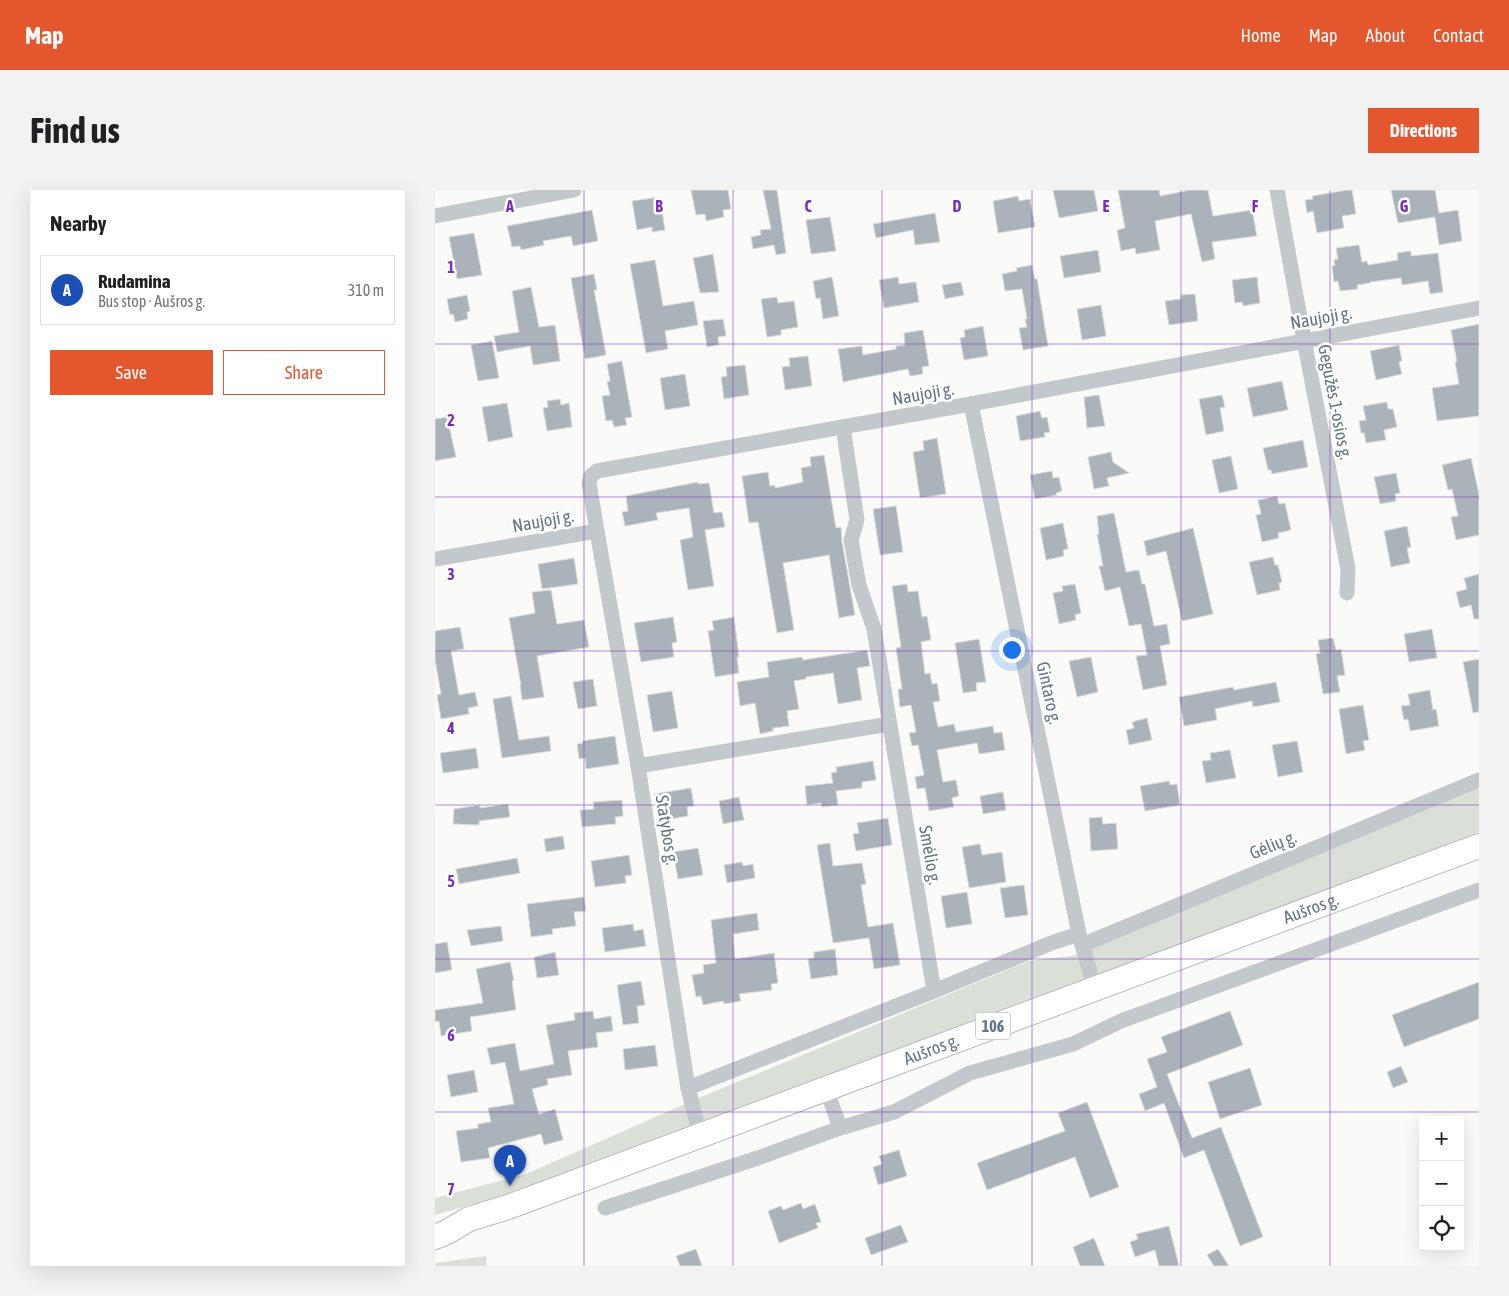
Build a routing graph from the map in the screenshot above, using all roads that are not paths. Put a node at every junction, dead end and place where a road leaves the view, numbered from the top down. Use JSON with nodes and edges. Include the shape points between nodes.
{"nodes":[{"id":1,"x":574,"y":190,"type":"edge"},
{"id":2,"x":1277,"y":190,"type":"edge"},
{"id":3,"x":435,"y":216,"type":"edge"},
{"id":4,"x":1479,"y":308,"type":"edge"},
{"id":5,"x":1304,"y":340,"type":"junction"},
{"id":6,"x":971,"y":404,"type":"junction"},
{"id":7,"x":843,"y":428,"type":"junction"},
{"id":8,"x":597,"y":531,"type":"junction"},
{"id":9,"x":435,"y":559,"type":"edge"},
{"id":10,"x":1347,"y":593,"type":"dead end"},
{"id":11,"x":889,"y":724,"type":"junction"},
{"id":12,"x":638,"y":766,"type":"junction"},
{"id":13,"x":1479,"y":780,"type":"edge"},
{"id":14,"x":1479,"y":846,"type":"edge"},
{"id":15,"x":1479,"y":890,"type":"edge"},
{"id":16,"x":1080,"y":939,"type":"junction"},
{"id":17,"x":1095,"y":989,"type":"junction"},
{"id":18,"x":934,"y":991,"type":"junction"},
{"id":19,"x":688,"y":1088,"type":"junction"},
{"id":20,"x":826,"y":1088,"type":"junction"},
{"id":21,"x":841,"y":1128,"type":"junction"},
{"id":22,"x":701,"y":1135,"type":"junction"},
{"id":23,"x":605,"y":1208,"type":"dead end"},
{"id":24,"x":469,"y":1219,"type":"junction"},
{"id":25,"x":435,"y":1222,"type":"edge"},
{"id":26,"x":435,"y":1237,"type":"edge"}],
"edges":[{"from":1,"to":3,"type":"street"},
{"from":2,"to":5,"type":"street","name":"Gegužės 1-osios g."},
{"from":4,"to":5,"type":"street","name":"Naujoji g."},
{"from":5,"to":6,"type":"street","name":"Naujoji g."},
{"from":5,"to":10,"type":"street","name":"Gegužės 1-osios g.","via":[[1349,569]]},
{"from":6,"to":7,"type":"street","name":"Naujoji g."},
{"from":6,"to":16,"type":"street","name":"Gintaro g."},
{"from":7,"to":8,"type":"street","name":"Naujoji g.","via":[[597,472],[589,483]]},
{"from":7,"to":11,"type":"street","name":"Smėlio g.","via":[[857,520],[851,540],[859,585],[874,629]]},
{"from":8,"to":9,"type":"street","name":"Naujoji g."},
{"from":8,"to":12,"type":"street","name":"Statybos g."},
{"from":11,"to":12,"type":"street"},
{"from":11,"to":18,"type":"street","name":"Smėlio g."},
{"from":12,"to":19,"type":"street","name":"Statybos g."},
{"from":13,"to":16,"type":"street","name":"Gėlių g."},
{"from":14,"to":17,"type":"main road","name":"Aušros g.","number":"106"},
{"from":15,"to":21,"type":"street","via":[[1121,1021],[1073,1044],[970,1073],[894,1112]]},
{"from":16,"to":17,"type":"street","name":"Gintaro g."},
{"from":16,"to":18,"type":"street","name":"Gėlių g.","via":[[1054,942]]},
{"from":17,"to":20,"type":"main road","name":"Aušros g.","number":"106"},
{"from":18,"to":19,"type":"street","name":"Gėlių g."},
{"from":19,"to":22,"type":"street","name":"Statybos g."},
{"from":20,"to":21,"type":"street"},
{"from":20,"to":22,"type":"main road","name":"Aušros g.","number":"106"},
{"from":21,"to":23,"type":"street"},
{"from":22,"to":24,"type":"main road","name":"Aušros g.","number":"106"},
{"from":24,"to":25,"type":"main road","name":"Aušros g.","number":"106"},
{"from":24,"to":26,"type":"main road","name":"Aušros g.","number":"106"}]}
